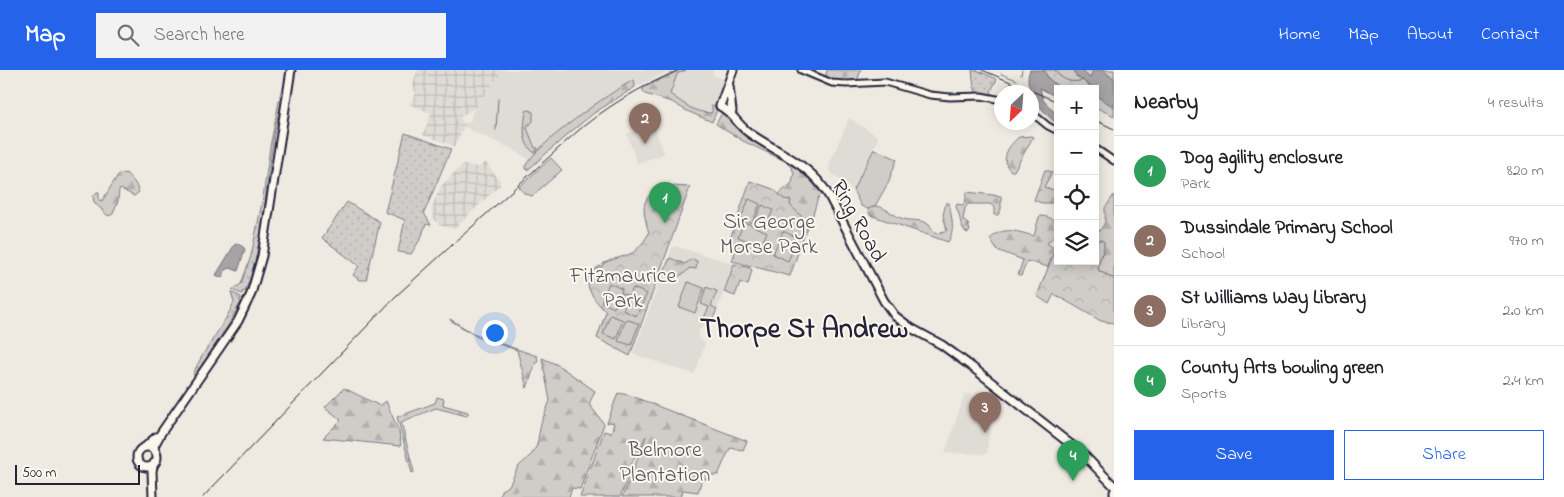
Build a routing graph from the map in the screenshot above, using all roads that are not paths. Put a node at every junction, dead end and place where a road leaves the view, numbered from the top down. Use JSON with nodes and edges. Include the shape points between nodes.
{"nodes":[{"id":1,"x":290,"y":70,"type":"edge"},
{"id":2,"x":734,"y":70,"type":"edge"},
{"id":3,"x":802,"y":70,"type":"edge"},
{"id":4,"x":729,"y":86,"type":"junction"},
{"id":5,"x":994,"y":98,"type":"edge"},
{"id":6,"x":727,"y":109,"type":"junction"},
{"id":7,"x":1039,"y":119,"type":"edge"},
{"id":8,"x":1056,"y":130,"type":"edge"},
{"id":9,"x":1099,"y":151,"type":"edge"},
{"id":10,"x":1114,"y":161,"type":"edge"},
{"id":11,"x":145,"y":447,"type":"junction"},
{"id":12,"x":155,"y":451,"type":"junction"},
{"id":13,"x":154,"y":463,"type":"junction"},
{"id":14,"x":146,"y":466,"type":"junction"},
{"id":15,"x":1114,"y":486,"type":"edge"},
{"id":16,"x":152,"y":497,"type":"edge"}],
"edges":[{"from":1,"to":11,"type":"highway","via":[[259,254],[248,292],[223,340],[154,439]]},
{"from":1,"to":12,"type":"highway","via":[[262,256],[252,294],[233,329],[161,433],[154,446]]},
{"from":2,"to":4,"type":"highway"},
{"from":2,"to":6,"type":"highway"},
{"from":3,"to":5,"type":"main road","via":[[836,83],[885,82],[930,95]]},
{"from":4,"to":6,"type":"highway"},
{"from":4,"to":6,"type":"highway"},
{"from":6,"to":15,"type":"highway","name":"Ring Road","via":[[749,133],[800,164],[818,180],[885,303],[899,320],[951,350],[1085,456]]},
{"from":7,"to":8,"type":"main road"},
{"from":9,"to":10,"type":"main road"},
{"from":11,"to":12,"type":"highway"},
{"from":11,"to":14,"type":"highway","via":[[140,449],[137,457],[139,463]]},
{"from":12,"to":13,"type":"highway"},
{"from":13,"to":14,"type":"highway"},
{"from":13,"to":16,"type":"highway"},
{"from":14,"to":16,"type":"highway"}]}
